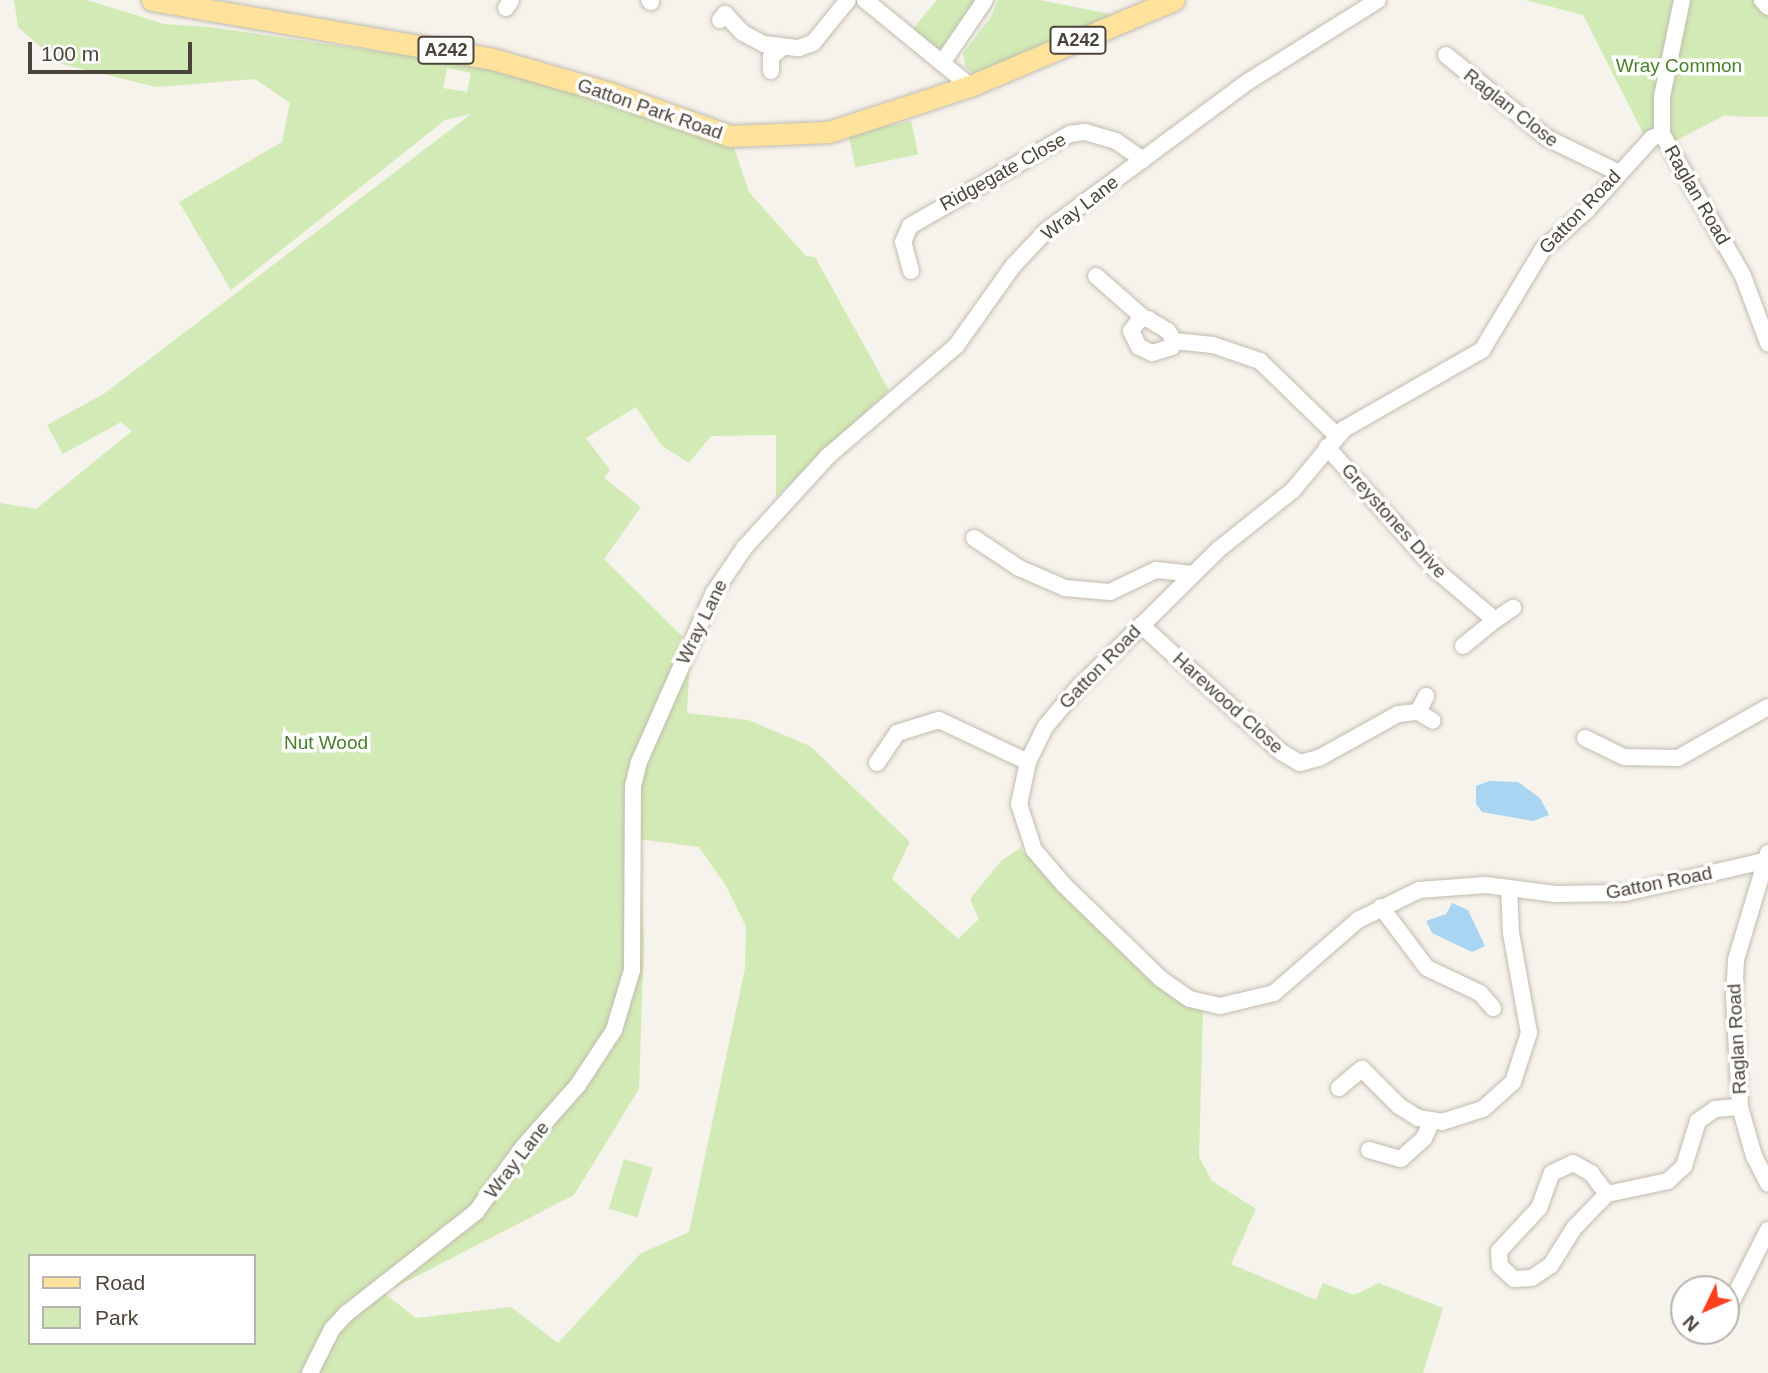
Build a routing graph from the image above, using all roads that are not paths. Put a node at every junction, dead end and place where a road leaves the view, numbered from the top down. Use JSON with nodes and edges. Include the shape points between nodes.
{"nodes":[{"id":1,"x":152,"y":0,"type":"edge"},
{"id":2,"x":848,"y":0,"type":"edge"},
{"id":3,"x":865,"y":0,"type":"edge"},
{"id":4,"x":985,"y":0,"type":"edge"},
{"id":5,"x":1174,"y":0,"type":"edge"},
{"id":6,"x":1378,"y":0,"type":"edge"},
{"id":7,"x":1682,"y":0,"type":"edge"},
{"id":8,"x":1762,"y":0,"type":"edge"},
{"id":9,"x":1768,"y":7,"type":"edge"},
{"id":10,"x":720,"y":20,"type":"dead end"},
{"id":11,"x":743,"y":33,"type":"junction"},
{"id":12,"x":726,"y":40,"type":"dead end"},
{"id":13,"x":783,"y":47,"type":"junction"},
{"id":14,"x":1446,"y":55,"type":"dead end"},
{"id":15,"x":942,"y":62,"type":"junction"},
{"id":16,"x":771,"y":71,"type":"dead end"},
{"id":17,"x":970,"y":86,"type":"junction"},
{"id":18,"x":1662,"y":134,"type":"junction"},
{"id":19,"x":1143,"y":160,"type":"junction"},
{"id":20,"x":1617,"y":172,"type":"junction"},
{"id":21,"x":911,"y":271,"type":"dead end"},
{"id":22,"x":1096,"y":276,"type":"dead end"},
{"id":23,"x":1144,"y":318,"type":"junction"},
{"id":24,"x":1174,"y":341,"type":"junction"},
{"id":25,"x":1768,"y":343,"type":"edge"},
{"id":26,"x":1332,"y":442,"type":"junction"},
{"id":27,"x":974,"y":538,"type":"dead end"},
{"id":28,"x":1193,"y":574,"type":"junction"},
{"id":29,"x":1513,"y":608,"type":"dead end"},
{"id":30,"x":1495,"y":620,"type":"junction"},
{"id":31,"x":1141,"y":625,"type":"junction"},
{"id":32,"x":1463,"y":646,"type":"dead end"},
{"id":33,"x":1426,"y":696,"type":"dead end"},
{"id":34,"x":1768,"y":707,"type":"edge"},
{"id":35,"x":1418,"y":712,"type":"junction"},
{"id":36,"x":1433,"y":721,"type":"dead end"},
{"id":37,"x":1585,"y":738,"type":"dead end"},
{"id":38,"x":877,"y":762,"type":"dead end"},
{"id":39,"x":1028,"y":762,"type":"junction"},
{"id":40,"x":1767,"y":858,"type":"edge"},
{"id":41,"x":1509,"y":888,"type":"junction"},
{"id":42,"x":1381,"y":907,"type":"junction"},
{"id":43,"x":1493,"y":1008,"type":"dead end"},
{"id":44,"x":1339,"y":1088,"type":"dead end"},
{"id":45,"x":1740,"y":1107,"type":"junction"},
{"id":46,"x":1432,"y":1121,"type":"junction"},
{"id":47,"x":1369,"y":1150,"type":"dead end"},
{"id":48,"x":1767,"y":1181,"type":"edge"},
{"id":49,"x":1607,"y":1194,"type":"junction"},
{"id":50,"x":1768,"y":1230,"type":"edge"},
{"id":51,"x":1740,"y":1285,"type":"edge"},
{"id":52,"x":310,"y":1373,"type":"edge"}],
"edges":[{"from":1,"to":17,"type":"main road","name":"Gatton Park Road","number":"A242","via":[[494,59],[607,92],[730,136],[829,132]]},
{"from":2,"to":13,"type":"street","via":[[813,43]]},
{"from":3,"to":15,"type":"street"},
{"from":4,"to":15,"type":"street"},
{"from":5,"to":17,"type":"main road","name":"Gatton Park Road","number":"A242"},
{"from":6,"to":19,"type":"street","name":"Wray Lane","via":[[1249,80]]},
{"from":7,"to":18,"type":"street","name":"Raglan Road","via":[[1662,97]]},
{"from":8,"to":9,"type":"street"},
{"from":10,"to":11,"type":"street","via":[[725,14]]},
{"from":11,"to":12,"type":"street","via":[[731,33]]},
{"from":11,"to":13,"type":"street"},
{"from":13,"to":16,"type":"street","via":[[772,57]]},
{"from":14,"to":20,"type":"street","name":"Raglan Close","via":[[1547,138]]},
{"from":15,"to":17,"type":"street"},
{"from":18,"to":20,"type":"street","name":"Gatton Road"},
{"from":18,"to":25,"type":"street","name":"Raglan Road","via":[[1743,276]]},
{"from":19,"to":21,"type":"street","name":"Ridgegate Close","via":[[1116,141],[1085,132],[1060,139],[910,226],[903,242]]},
{"from":19,"to":52,"type":"street","name":"Wray Lane","via":[[1046,231],[1013,266],[956,346],[819,465],[775,509],[724,575],[658,715],[633,786],[632,970],[623,1010],[603,1048],[476,1212],[347,1313],[332,1329]]},
{"from":20,"to":26,"type":"street","name":"Gatton Road","via":[[1587,210],[1537,256],[1482,350],[1461,366],[1399,394]]},
{"from":22,"to":23,"type":"street"},
{"from":23,"to":24,"type":"street","via":[[1168,331]]},
{"from":23,"to":24,"type":"street","via":[[1132,326],[1139,347],[1161,353]]},
{"from":24,"to":26,"type":"street","name":"Greystones Drive","via":[[1213,345],[1260,361]]},
{"from":26,"to":28,"type":"street","name":"Gatton Road","via":[[1293,490]]},
{"from":26,"to":30,"type":"street","name":"Greystones Drive","via":[[1421,555]]},
{"from":27,"to":28,"type":"street","via":[[1019,568],[1065,588],[1110,592],[1156,570]]},
{"from":28,"to":31,"type":"street","name":"Gatton Road"},
{"from":29,"to":30,"type":"street"},
{"from":30,"to":32,"type":"street"},
{"from":31,"to":35,"type":"street","name":"Harewood Close","via":[[1280,752],[1300,762],[1319,758],[1398,714]]},
{"from":31,"to":39,"type":"street","name":"Gatton Road","via":[[1058,709]]},
{"from":33,"to":35,"type":"street"},
{"from":34,"to":37,"type":"street","via":[[1678,758],[1624,757]]},
{"from":35,"to":36,"type":"street"},
{"from":38,"to":39,"type":"street","via":[[897,733],[939,720]]},
{"from":39,"to":42,"type":"street","name":"Gatton Road","via":[[1019,804],[1034,850],[1161,979],[1190,999],[1220,1006],[1274,993],[1339,935]]},
{"from":40,"to":41,"type":"street","name":"Gatton Road","via":[[1625,893],[1587,895]]},
{"from":40,"to":45,"type":"street","name":"Raglan Road","via":[[1734,975]]},
{"from":41,"to":42,"type":"street","name":"Gatton Road","via":[[1453,885],[1419,890]]},
{"from":41,"to":46,"type":"street","via":[[1511,933],[1529,1032],[1524,1059],[1513,1082],[1483,1109],[1463,1118]]},
{"from":42,"to":43,"type":"street","via":[[1427,968],[1480,993]]},
{"from":44,"to":46,"type":"street","via":[[1362,1069],[1399,1106]]},
{"from":45,"to":48,"type":"street","name":"Raglan Road","via":[[1746,1135]]},
{"from":45,"to":49,"type":"street","via":[[1715,1109],[1698,1121],[1684,1166],[1668,1181]]},
{"from":46,"to":47,"type":"street","via":[[1424,1138],[1401,1159]]},
{"from":49,"to":49,"type":"street","via":[[1574,1228],[1543,1273],[1514,1279],[1500,1266],[1499,1251],[1539,1208],[1558,1167],[1565,1163],[1581,1166]]},
{"from":50,"to":51,"type":"street"}]}
